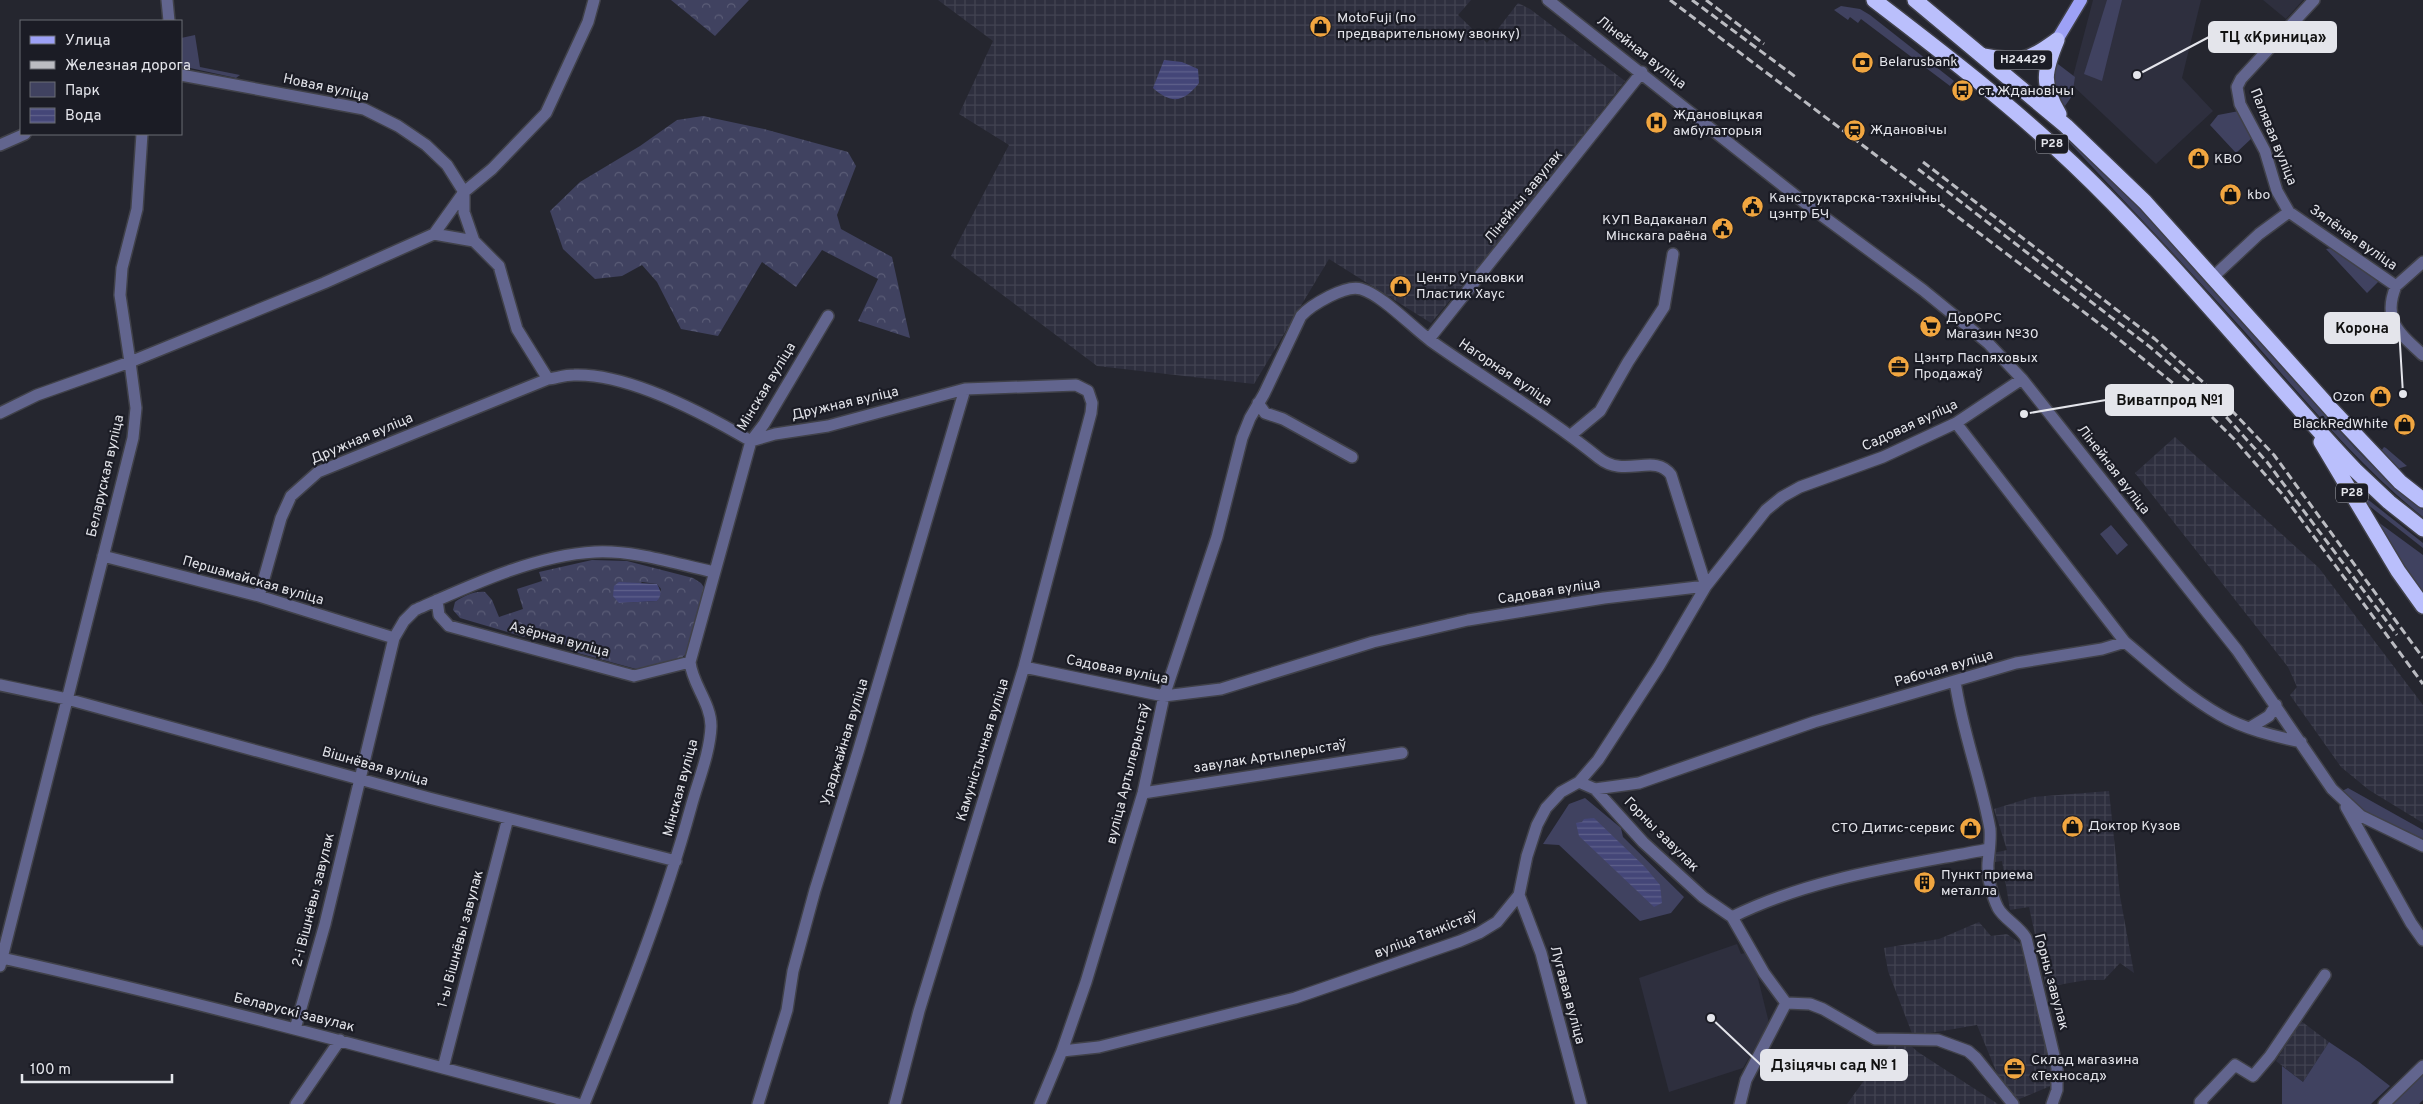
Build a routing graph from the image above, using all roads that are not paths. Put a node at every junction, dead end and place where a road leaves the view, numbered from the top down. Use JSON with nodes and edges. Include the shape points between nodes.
{"nodes":[{"id":1,"x":167,"y":0,"type":"edge"},
{"id":2,"x":594,"y":0,"type":"edge"},
{"id":3,"x":1548,"y":0,"type":"edge"},
{"id":4,"x":1874,"y":0,"type":"edge"},
{"id":5,"x":1915,"y":0,"type":"edge"},
{"id":6,"x":2081,"y":0,"type":"edge"},
{"id":7,"x":2314,"y":0,"type":"edge"},
{"id":8,"x":168,"y":20,"type":"edge"},
{"id":9,"x":2057,"y":40,"type":"junction"},
{"id":10,"x":1983,"y":55,"type":"junction"},
{"id":11,"x":1642,"y":72,"type":"junction"},
{"id":12,"x":182,"y":75,"type":"edge"},
{"id":13,"x":2066,"y":126,"type":"junction"},
{"id":14,"x":24,"y":135,"type":"edge"},
{"id":15,"x":142,"y":135,"type":"edge"},
{"id":16,"x":0,"y":145,"type":"edge"},
{"id":17,"x":464,"y":192,"type":"junction"},
{"id":18,"x":2289,"y":212,"type":"junction"},
{"id":19,"x":434,"y":234,"type":"junction"},
{"id":20,"x":474,"y":241,"type":"junction"},
{"id":21,"x":1673,"y":254,"type":"dead end"},
{"id":22,"x":2423,"y":262,"type":"edge"},
{"id":23,"x":2213,"y":277,"type":"junction"},
{"id":24,"x":2396,"y":286,"type":"junction"},
{"id":25,"x":828,"y":316,"type":"dead end"},
{"id":26,"x":1429,"y":339,"type":"junction"},
{"id":27,"x":2423,"y":356,"type":"edge"},
{"id":28,"x":130,"y":362,"type":"junction"},
{"id":29,"x":548,"y":379,"type":"junction"},
{"id":30,"x":2022,"y":379,"type":"junction"},
{"id":31,"x":965,"y":389,"type":"junction"},
{"id":32,"x":1261,"y":398,"type":"junction"},
{"id":33,"x":1092,"y":403,"type":"joint"},
{"id":34,"x":0,"y":413,"type":"edge"},
{"id":35,"x":2304,"y":415,"type":"junction"},
{"id":36,"x":1956,"y":423,"type":"junction"},
{"id":37,"x":1571,"y":435,"type":"junction"},
{"id":38,"x":751,"y":441,"type":"junction"},
{"id":39,"x":1352,"y":457,"type":"dead end"},
{"id":40,"x":2423,"y":500,"type":"edge"},
{"id":41,"x":2423,"y":529,"type":"edge"},
{"id":42,"x":103,"y":556,"type":"junction"},
{"id":43,"x":714,"y":572,"type":"junction"},
{"id":44,"x":1706,"y":586,"type":"junction"},
{"id":45,"x":258,"y":596,"type":"junction"},
{"id":46,"x":437,"y":600,"type":"junction"},
{"id":47,"x":2423,"y":606,"type":"edge"},
{"id":48,"x":394,"y":638,"type":"junction"},
{"id":49,"x":2125,"y":642,"type":"junction"},
{"id":50,"x":690,"y":662,"type":"junction"},
{"id":51,"x":1024,"y":667,"type":"junction"},
{"id":52,"x":1955,"y":681,"type":"junction"},
{"id":53,"x":0,"y":685,"type":"edge"},
{"id":54,"x":1164,"y":696,"type":"junction"},
{"id":55,"x":67,"y":699,"type":"junction"},
{"id":56,"x":2276,"y":705,"type":"junction"},
{"id":57,"x":2251,"y":727,"type":"junction"},
{"id":58,"x":2301,"y":742,"type":"junction"},
{"id":59,"x":1402,"y":753,"type":"dead end"},
{"id":60,"x":360,"y":778,"type":"junction"},
{"id":61,"x":1579,"y":782,"type":"junction"},
{"id":62,"x":1595,"y":789,"type":"junction"},
{"id":63,"x":1143,"y":793,"type":"junction"},
{"id":64,"x":2342,"y":801,"type":"junction"},
{"id":65,"x":508,"y":818,"type":"junction"},
{"id":66,"x":2423,"y":846,"type":"edge"},
{"id":67,"x":1989,"y":849,"type":"junction"},
{"id":68,"x":676,"y":862,"type":"junction"},
{"id":69,"x":1519,"y":895,"type":"junction"},
{"id":70,"x":1732,"y":918,"type":"junction"},
{"id":71,"x":2423,"y":940,"type":"edge"},
{"id":72,"x":1,"y":962,"type":"edge"},
{"id":73,"x":2325,"y":975,"type":"dead end"},
{"id":74,"x":1786,"y":1003,"type":"junction"},
{"id":75,"x":295,"y":1029,"type":"junction"},
{"id":76,"x":340,"y":1040,"type":"junction"},
{"id":77,"x":1062,"y":1052,"type":"junction"},
{"id":78,"x":2423,"y":1066,"type":"edge"},
{"id":79,"x":443,"y":1068,"type":"junction"},
{"id":80,"x":296,"y":1104,"type":"edge"},
{"id":81,"x":578,"y":1104,"type":"edge"},
{"id":82,"x":584,"y":1104,"type":"edge"},
{"id":83,"x":758,"y":1104,"type":"edge"},
{"id":84,"x":895,"y":1104,"type":"edge"},
{"id":85,"x":1040,"y":1104,"type":"edge"},
{"id":86,"x":1581,"y":1104,"type":"edge"},
{"id":87,"x":1740,"y":1104,"type":"edge"},
{"id":88,"x":2013,"y":1104,"type":"edge"},
{"id":89,"x":2052,"y":1104,"type":"edge"},
{"id":90,"x":2202,"y":1104,"type":"edge"},
{"id":91,"x":2384,"y":1104,"type":"edge"}],
"edges":[{"from":1,"to":8,"type":"street"},
{"from":2,"to":17,"type":"street","via":[[588,22],[546,114],[492,169]]},
{"from":3,"to":11,"type":"street","name":"Лінейная вуліца"},
{"from":4,"to":35,"type":"highway","number":"Р28","via":[[2023,119],[2073,164],[2152,246]]},
{"from":5,"to":10,"type":"highway","number":"Р28"},
{"from":6,"to":9,"type":"main road","number":"Н24429"},
{"from":7,"to":18,"type":"street","name":"Палявая вуліца","via":[[2237,87],[2240,104],[2265,151],[2274,183]]},
{"from":9,"to":10,"type":"highway","number":"Н24429","via":[[2029,58],[2017,61]]},
{"from":9,"to":13,"type":"highway","number":"Н24429","via":[[2048,61],[2046,85],[2048,96]]},
{"from":10,"to":13,"type":"highway","number":"Р28"},
{"from":11,"to":26,"type":"street","name":"Лінейны завулак"},
{"from":11,"to":30,"type":"street","name":"Лінейная вуліца","via":[[1805,203],[1930,296],[1988,344]]},
{"from":12,"to":17,"type":"street","name":"Новая вуліца","via":[[364,108],[426,145],[447,165]]},
{"from":13,"to":23,"type":"highway","number":"Р28","via":[[2145,202]]},
{"from":14,"to":16,"type":"street"},
{"from":15,"to":28,"type":"street","name":"Беларуская вуліца","via":[[138,209],[120,295]]},
{"from":17,"to":19,"type":"street"},
{"from":17,"to":20,"type":"street","via":[[464,212]]},
{"from":18,"to":23,"type":"street","via":[[2259,234]]},
{"from":18,"to":24,"type":"street","name":"Зялёная вуліца"},
{"from":19,"to":20,"type":"street"},
{"from":19,"to":28,"type":"street"},
{"from":20,"to":29,"type":"street","via":[[499,266],[518,329]]},
{"from":21,"to":37,"type":"street","via":[[1664,307],[1600,411]]},
{"from":22,"to":24,"type":"street","name":"Зялёная вуліца"},
{"from":23,"to":40,"type":"highway","number":"Р28","via":[[2368,449]]},
{"from":24,"to":27,"type":"street","via":[[2390,298],[2391,319]]},
{"from":25,"to":38,"type":"street","name":"Мінская вуліца"},
{"from":26,"to":32,"type":"street","name":"Нагорная вуліца","via":[[1377,298],[1362,289],[1350,288],[1308,308],[1301,316]]},
{"from":26,"to":37,"type":"street","name":"Нагорная вуліца"},
{"from":28,"to":34,"type":"street","via":[[37,395]]},
{"from":28,"to":42,"type":"street","name":"Беларуская вуліца","via":[[136,408],[133,438]]},
{"from":29,"to":38,"type":"street","name":"Дружная вуліца","via":[[572,375],[618,381],[717,421]]},
{"from":29,"to":45,"type":"street","name":"Дружная вуліца","via":[[318,472],[291,496],[284,510]]},
{"from":30,"to":36,"type":"street","name":"Садовая вуліца"},
{"from":30,"to":56,"type":"street","name":"Лінейная вуліца","via":[[2237,650]]},
{"from":31,"to":33,"type":"street","name":"Дружная вуліца","via":[[1076,385],[1088,391]]},
{"from":31,"to":38,"type":"street","name":"Дружная вуліца","via":[[828,426]]},
{"from":31,"to":83,"type":"street","name":"Ураджайная вуліца","via":[[815,890],[793,971],[787,1010]]},
{"from":32,"to":39,"type":"street","via":[[1265,413],[1283,419]]},
{"from":32,"to":54,"type":"street","name":"вуліца Артылерыстаў","via":[[1242,438],[1217,537]]},
{"from":33,"to":51,"type":"street","name":"Камуністычная вуліца"},
{"from":35,"to":41,"type":"highway","number":"Р28","via":[[2373,487]]},
{"from":35,"to":47,"type":"highway","number":"Р28","via":[[2398,571]]},
{"from":36,"to":44,"type":"street","name":"Садовая вуліца","via":[[1883,457],[1800,487],[1782,497],[1766,510]]},
{"from":36,"to":49,"type":"street"},
{"from":37,"to":44,"type":"street","name":"Нагорная вуліца","via":[[1609,466],[1627,468],[1654,464],[1665,468],[1671,475]]},
{"from":38,"to":43,"type":"street","name":"Мінская вуліца"},
{"from":42,"to":45,"type":"street","name":"Першамайская вуліца"},
{"from":42,"to":55,"type":"street","name":"Беларуская вуліца"},
{"from":43,"to":46,"type":"street","via":[[628,553],[594,552],[534,562]]},
{"from":43,"to":50,"type":"street","name":"Мінская вуліца"},
{"from":44,"to":54,"type":"street","name":"Садовая вуліца","via":[[1595,599],[1468,620],[1373,642],[1221,689]]},
{"from":44,"to":61,"type":"street","name":"вуліца Танкістаў","via":[[1659,666],[1598,760]]},
{"from":45,"to":48,"type":"street","name":"Першамайская вуліца"},
{"from":46,"to":48,"type":"street","via":[[415,610]]},
{"from":46,"to":50,"type":"street","name":"Азёрная вуліца","via":[[439,615],[448,626],[634,676]]},
{"from":48,"to":60,"type":"street"},
{"from":49,"to":52,"type":"street","name":"Рабочая вуліца","via":[[2102,649],[2016,663]]},
{"from":49,"to":57,"type":"street","via":[[2191,697],[2222,716]]},
{"from":50,"to":68,"type":"street","name":"Мінская вуліца","via":[[691,672],[709,713],[710,736]]},
{"from":51,"to":54,"type":"street","name":"Садовая вуліца"},
{"from":51,"to":84,"type":"street","name":"Камуністычная вуліца","via":[[919,1011]]},
{"from":52,"to":62,"type":"street","name":"Рабочая вуліца","via":[[1814,722],[1639,783]]},
{"from":52,"to":67,"type":"street","name":"Горны завулак","via":[[1990,832]]},
{"from":53,"to":55,"type":"street","name":"Вішнёвая вуліца"},
{"from":54,"to":63,"type":"street","name":"вуліца Артылерыстаў"},
{"from":55,"to":60,"type":"street","name":"Вішнёвая вуліца"},
{"from":55,"to":72,"type":"street","name":"Беларуская вуліца"},
{"from":56,"to":57,"type":"street","via":[[2269,716]]},
{"from":56,"to":58,"type":"street","name":"Лінейная вуліца"},
{"from":57,"to":58,"type":"street"},
{"from":58,"to":64,"type":"street","name":"Лінейная вуліца"},
{"from":59,"to":63,"type":"street","name":"завулак Артылерыстаў"},
{"from":60,"to":65,"type":"street","name":"Вішнёвая вуліца"},
{"from":60,"to":75,"type":"street","name":"2-і Вішнёвы завулак","via":[[325,924]]},
{"from":61,"to":62,"type":"street"},
{"from":61,"to":69,"type":"street","name":"вуліца Танкістаў","via":[[1561,792],[1546,808],[1525,862]]},
{"from":62,"to":70,"type":"street","name":"Горны завулак","via":[[1644,842],[1703,897]]},
{"from":63,"to":77,"type":"street","name":"вуліца Артылерыстаў"},
{"from":64,"to":66,"type":"street","name":"Лінейная вуліца","via":[[2361,816]]},
{"from":64,"to":71,"type":"street"},
{"from":65,"to":68,"type":"street","name":"Вішнёвая вуліца"},
{"from":65,"to":79,"type":"street","name":"1-ы Вішнёвы завулак"},
{"from":67,"to":70,"type":"street","via":[[1877,869],[1798,890],[1763,902]]},
{"from":67,"to":89,"type":"street","name":"Горны завулак","via":[[1988,866],[1998,909],[2021,930],[2031,954],[2058,1075]]},
{"from":68,"to":82,"type":"street","name":"Мінская вуліца","via":[[634,984]]},
{"from":69,"to":77,"type":"street","name":"вуліца Танкістаў","via":[[1497,922],[1442,948],[1295,998],[1099,1047]]},
{"from":69,"to":86,"type":"street","name":"Лугавая вуліца","via":[[1541,953]]},
{"from":70,"to":74,"type":"street","name":"Горны завулак"},
{"from":72,"to":75,"type":"street","name":"Беларускі завулак","via":[[114,983]]},
{"from":73,"to":90,"type":"street","via":[[2253,1076],[2235,1065],[2200,1102]]},
{"from":74,"to":87,"type":"street","via":[[1746,1080]]},
{"from":74,"to":88,"type":"street","via":[[1810,1004],[1823,1009],[1875,1039],[1938,1040],[1968,1051]]},
{"from":75,"to":76,"type":"street","name":"Беларускі завулак"},
{"from":76,"to":79,"type":"street","name":"Беларускі завулак"},
{"from":76,"to":80,"type":"street"},
{"from":77,"to":85,"type":"street","name":"вуліца Артылерыстаў"},
{"from":78,"to":91,"type":"street"},
{"from":79,"to":81,"type":"street","name":"Беларускі завулак"}]}
